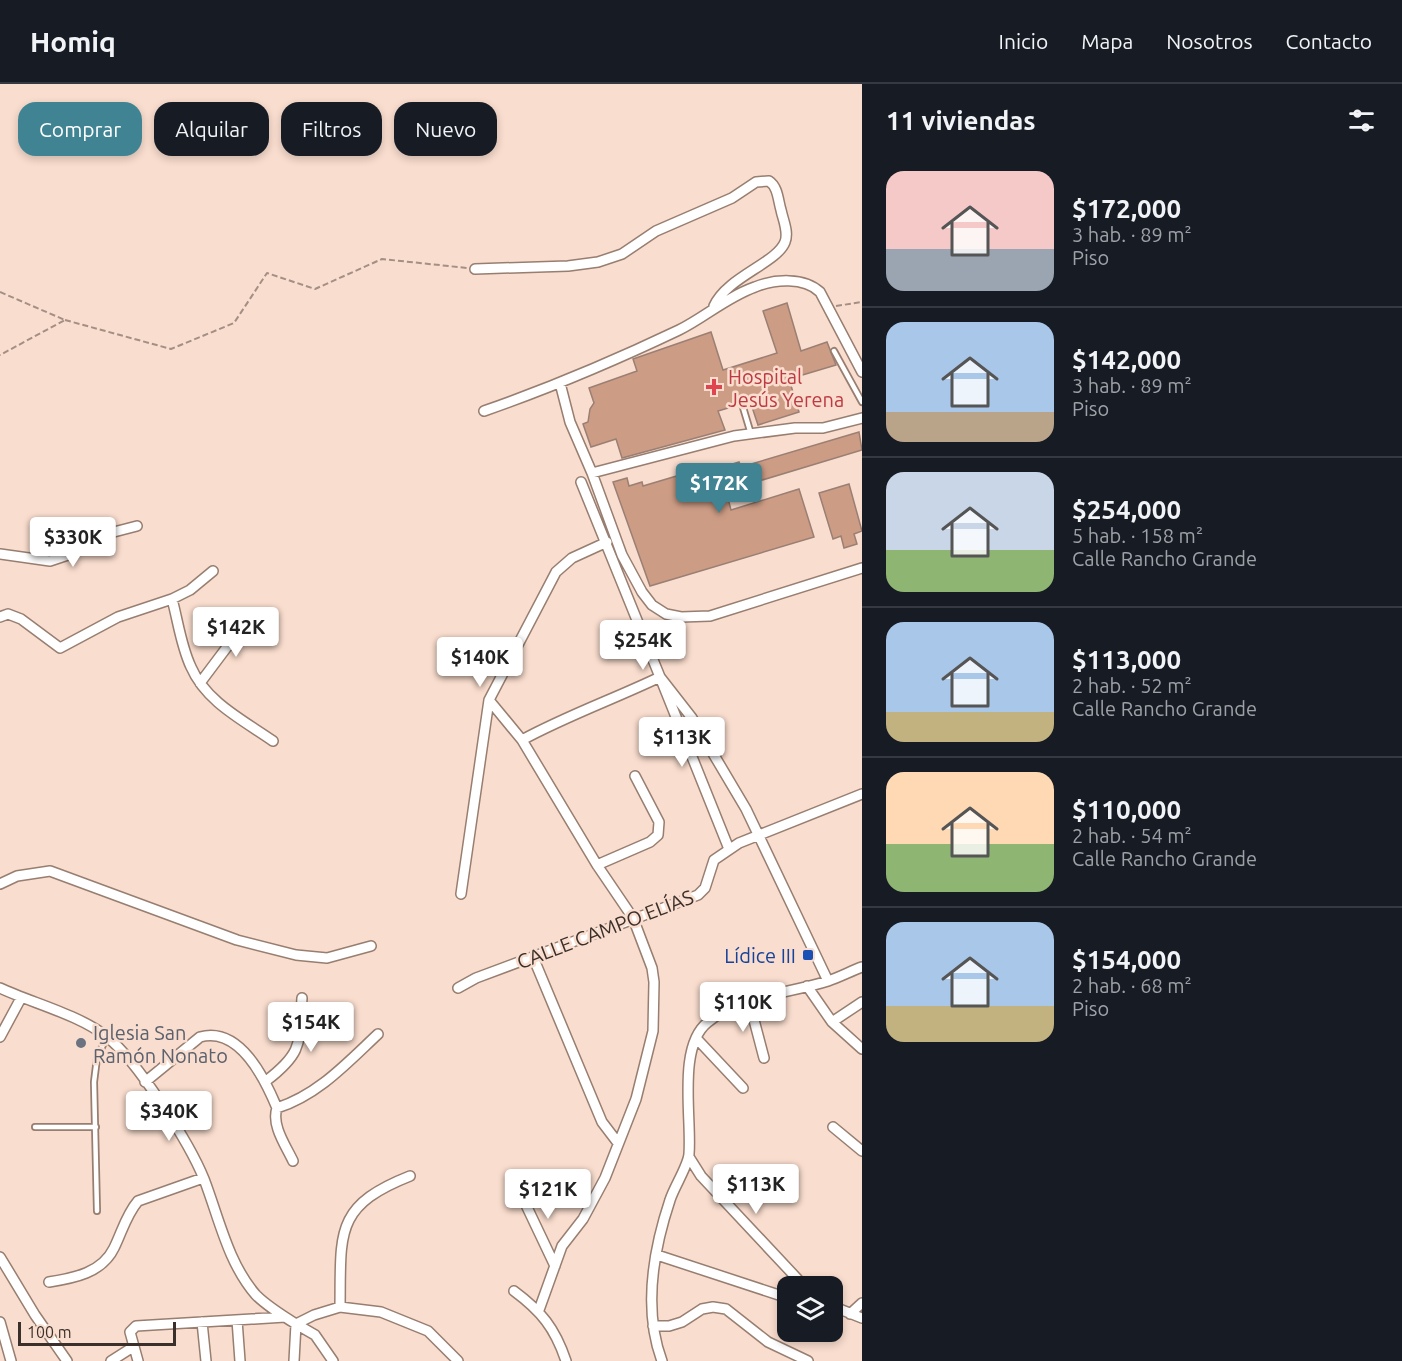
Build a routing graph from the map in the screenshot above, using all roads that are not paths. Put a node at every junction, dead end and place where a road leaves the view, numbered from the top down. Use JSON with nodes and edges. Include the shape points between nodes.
{"nodes":[{"id":1,"x":475,"y":269,"type":"road end"},
{"id":2,"x":714,"y":306,"type":"junction"},
{"id":3,"x":834,"y":351,"type":"dead end"},
{"id":4,"x":862,"y":372,"type":"edge"},
{"id":5,"x":560,"y":383,"type":"junction"},
{"id":6,"x":862,"y":402,"type":"edge"},
{"id":7,"x":742,"y":404,"type":"dead end"},
{"id":8,"x":484,"y":411,"type":"dead end"},
{"id":9,"x":862,"y":418,"type":"edge"},
{"id":10,"x":751,"y":434,"type":"junction"},
{"id":11,"x":592,"y":473,"type":"junction"},
{"id":12,"x":581,"y":482,"type":"dead end"},
{"id":13,"x":137,"y":526,"type":"dead end"},
{"id":14,"x":607,"y":542,"type":"junction"},
{"id":15,"x":0,"y":554,"type":"edge"},
{"id":16,"x":862,"y":568,"type":"edge"},
{"id":17,"x":213,"y":572,"type":"dead end"},
{"id":18,"x":172,"y":599,"type":"junction"},
{"id":19,"x":0,"y":617,"type":"edge"},
{"id":20,"x":259,"y":621,"type":"dead end"},
{"id":21,"x":660,"y":677,"type":"junction"},
{"id":22,"x":200,"y":682,"type":"junction"},
{"id":23,"x":489,"y":700,"type":"junction"},
{"id":24,"x":522,"y":740,"type":"junction"},
{"id":25,"x":273,"y":741,"type":"dead end"},
{"id":26,"x":635,"y":776,"type":"dead end"},
{"id":27,"x":862,"y":794,"type":"edge"},
{"id":28,"x":758,"y":834,"type":"junction"},
{"id":29,"x":729,"y":849,"type":"junction"},
{"id":30,"x":597,"y":865,"type":"junction"},
{"id":31,"x":0,"y":884,"type":"edge"},
{"id":32,"x":461,"y":894,"type":"dead end"},
{"id":33,"x":633,"y":918,"type":"junction"},
{"id":34,"x":371,"y":946,"type":"dead end"},
{"id":35,"x":533,"y":957,"type":"junction"},
{"id":36,"x":862,"y":967,"type":"edge"},
{"id":37,"x":828,"y":981,"type":"junction"},
{"id":38,"x":807,"y":986,"type":"junction"},
{"id":39,"x":0,"y":988,"type":"edge"},
{"id":40,"x":458,"y":988,"type":"dead end"},
{"id":41,"x":21,"y":998,"type":"junction"},
{"id":42,"x":302,"y":998,"type":"dead end"},
{"id":43,"x":748,"y":1001,"type":"junction"},
{"id":44,"x":862,"y":1002,"type":"edge"},
{"id":45,"x":832,"y":1022,"type":"junction"},
{"id":46,"x":378,"y":1034,"type":"dead end"},
{"id":47,"x":107,"y":1036,"type":"junction"},
{"id":48,"x":0,"y":1037,"type":"edge"},
{"id":49,"x":696,"y":1038,"type":"junction"},
{"id":50,"x":862,"y":1049,"type":"edge"},
{"id":51,"x":764,"y":1058,"type":"dead end"},
{"id":52,"x":145,"y":1082,"type":"junction"},
{"id":53,"x":266,"y":1082,"type":"junction"},
{"id":54,"x":742,"y":1088,"type":"dead end"},
{"id":55,"x":277,"y":1108,"type":"junction"},
{"id":56,"x":35,"y":1127,"type":"dead end"},
{"id":57,"x":96,"y":1127,"type":"junction"},
{"id":58,"x":833,"y":1127,"type":"dead end"},
{"id":59,"x":618,"y":1143,"type":"junction"},
{"id":60,"x":862,"y":1151,"type":"edge"},
{"id":61,"x":689,"y":1157,"type":"junction"},
{"id":62,"x":293,"y":1161,"type":"dead end"},
{"id":63,"x":410,"y":1176,"type":"dead end"},
{"id":64,"x":203,"y":1178,"type":"junction"},
{"id":65,"x":517,"y":1186,"type":"dead end"},
{"id":66,"x":97,"y":1212,"type":"dead end"},
{"id":67,"x":657,"y":1255,"type":"junction"},
{"id":68,"x":0,"y":1257,"type":"edge"},
{"id":69,"x":555,"y":1266,"type":"junction"},
{"id":70,"x":795,"y":1276,"type":"edge"},
{"id":71,"x":49,"y":1282,"type":"dead end"},
{"id":72,"x":514,"y":1291,"type":"dead end"},
{"id":73,"x":777,"y":1294,"type":"edge"},
{"id":74,"x":862,"y":1303,"type":"edge"},
{"id":75,"x":340,"y":1307,"type":"junction"},
{"id":76,"x":539,"y":1310,"type":"junction"},
{"id":77,"x":843,"y":1311,"type":"edge"},
{"id":78,"x":850,"y":1314,"type":"junction"},
{"id":79,"x":285,"y":1317,"type":"junction"},
{"id":80,"x":862,"y":1318,"type":"edge"},
{"id":81,"x":237,"y":1320,"type":"junction"},
{"id":82,"x":0,"y":1322,"type":"edge"},
{"id":83,"x":202,"y":1322,"type":"junction"},
{"id":84,"x":296,"y":1324,"type":"junction"},
{"id":85,"x":653,"y":1326,"type":"junction"},
{"id":86,"x":133,"y":1347,"type":"junction"},
{"id":87,"x":11,"y":1361,"type":"edge"},
{"id":88,"x":67,"y":1361,"type":"edge"},
{"id":89,"x":111,"y":1361,"type":"edge"},
{"id":90,"x":138,"y":1361,"type":"edge"},
{"id":91,"x":206,"y":1361,"type":"edge"},
{"id":92,"x":240,"y":1361,"type":"edge"},
{"id":93,"x":294,"y":1361,"type":"edge"},
{"id":94,"x":333,"y":1361,"type":"edge"},
{"id":95,"x":458,"y":1361,"type":"edge"},
{"id":96,"x":566,"y":1361,"type":"edge"},
{"id":97,"x":662,"y":1361,"type":"edge"},
{"id":98,"x":808,"y":1361,"type":"edge"}],
"edges":[{"from":1,"to":2,"type":"street","via":[[598,262],[622,254],[656,231],[732,198],[756,182],[769,181],[775,187],[787,233],[785,242],[722,292]]},
{"from":2,"to":4,"type":"street","via":[[756,286],[797,280],[811,283],[820,292]]},
{"from":2,"to":5,"type":"street","via":[[680,329]]},
{"from":3,"to":6,"type":"lane"},
{"from":5,"to":8,"type":"street"},
{"from":5,"to":11,"type":"street","via":[[570,422]]},
{"from":7,"to":10,"type":"lane"},
{"from":9,"to":10,"type":"street","via":[[823,428]]},
{"from":10,"to":11,"type":"street"},
{"from":11,"to":16,"type":"street","via":[[634,579],[652,605],[666,614],[710,616]]},
{"from":12,"to":14,"type":"street"},
{"from":13,"to":15,"type":"street","via":[[110,533],[50,561]]},
{"from":14,"to":21,"type":"street"},
{"from":14,"to":23,"type":"street","via":[[572,558],[556,572]]},
{"from":17,"to":18,"type":"street"},
{"from":18,"to":19,"type":"street","via":[[118,617],[60,648],[21,620],[8,614]]},
{"from":18,"to":22,"type":"street","via":[[190,667]]},
{"from":20,"to":22,"type":"street","via":[[227,647]]},
{"from":21,"to":24,"type":"street","via":[[558,720]]},
{"from":21,"to":28,"type":"street","via":[[692,718]]},
{"from":21,"to":29,"type":"street"},
{"from":22,"to":25,"type":"street","via":[[214,701]]},
{"from":23,"to":24,"type":"street"},
{"from":23,"to":32,"type":"street"},
{"from":24,"to":30,"type":"street"},
{"from":26,"to":30,"type":"street","via":[[659,822],[658,835]]},
{"from":27,"to":28,"type":"street","name":"CALLE CAMPO ELÍAS"},
{"from":28,"to":29,"type":"street","name":"CALLE CAMPO ELÍAS"},
{"from":28,"to":37,"type":"street"},
{"from":29,"to":33,"type":"street","name":"CALLE CAMPO ELÍAS","via":[[714,860],[705,888],[698,895]]},
{"from":30,"to":33,"type":"street"},
{"from":31,"to":34,"type":"street","via":[[25,874],[50,871],[237,940],[296,955],[327,957]]},
{"from":33,"to":35,"type":"street","name":"CALLE CAMPO ELÍAS"},
{"from":33,"to":59,"type":"street","via":[[652,968],[653,1031],[636,1099]]},
{"from":35,"to":40,"type":"street","name":"CALLE CAMPO ELÍAS"},
{"from":35,"to":59,"type":"street","via":[[602,1122]]},
{"from":36,"to":37,"type":"street"},
{"from":37,"to":38,"type":"street"},
{"from":38,"to":43,"type":"street"},
{"from":38,"to":45,"type":"street"},
{"from":39,"to":41,"type":"street"},
{"from":41,"to":47,"type":"street"},
{"from":41,"to":48,"type":"street"},
{"from":42,"to":53,"type":"street","via":[[298,1047],[288,1065]]},
{"from":43,"to":49,"type":"street","via":[[708,1022]]},
{"from":43,"to":51,"type":"street"},
{"from":44,"to":45,"type":"street"},
{"from":45,"to":50,"type":"street"},
{"from":46,"to":55,"type":"street","via":[[322,1086],[297,1102]]},
{"from":47,"to":52,"type":"street"},
{"from":47,"to":57,"type":"lane","via":[[94,1070]]},
{"from":49,"to":54,"type":"street"},
{"from":49,"to":61,"type":"street","via":[[689,1076]]},
{"from":52,"to":53,"type":"street","via":[[200,1036],[208,1034],[242,1049]]},
{"from":52,"to":64,"type":"street","via":[[186,1143]]},
{"from":53,"to":55,"type":"street"},
{"from":55,"to":62,"type":"street","via":[[276,1124]]},
{"from":56,"to":57,"type":"lane"},
{"from":57,"to":66,"type":"lane"},
{"from":58,"to":60,"type":"street"},
{"from":59,"to":69,"type":"street","via":[[589,1209],[562,1246]]},
{"from":61,"to":67,"type":"street","via":[[669,1203]]},
{"from":61,"to":70,"type":"street","via":[[701,1176]]},
{"from":63,"to":75,"type":"street","via":[[384,1186],[364,1200],[347,1220],[341,1240]]},
{"from":64,"to":71,"type":"street","via":[[138,1201],[105,1262],[82,1276]]},
{"from":64,"to":79,"type":"street","via":[[245,1280]]},
{"from":65,"to":69,"type":"street"},
{"from":67,"to":73,"type":"street"},
{"from":67,"to":85,"type":"street","via":[[651,1285]]},
{"from":68,"to":88,"type":"street"},
{"from":69,"to":76,"type":"street"},
{"from":72,"to":76,"type":"street"},
{"from":74,"to":78,"type":"street"},
{"from":75,"to":84,"type":"street"},
{"from":75,"to":95,"type":"street","via":[[381,1312],[407,1321],[428,1331]]},
{"from":76,"to":96,"type":"street"},
{"from":77,"to":78,"type":"street"},
{"from":78,"to":80,"type":"street"},
{"from":79,"to":81,"type":"street"},
{"from":79,"to":84,"type":"street"},
{"from":81,"to":83,"type":"street"},
{"from":81,"to":92,"type":"street"},
{"from":82,"to":87,"type":"street"},
{"from":83,"to":86,"type":"street","via":[[136,1326],[130,1332]]},
{"from":83,"to":91,"type":"street"},
{"from":84,"to":93,"type":"street"},
{"from":84,"to":94,"type":"street","via":[[315,1335]]},
{"from":85,"to":97,"type":"street"},
{"from":85,"to":98,"type":"street","via":[[682,1322],[702,1309],[726,1309],[768,1342]]},
{"from":86,"to":89,"type":"street"},
{"from":86,"to":90,"type":"street"}]}
